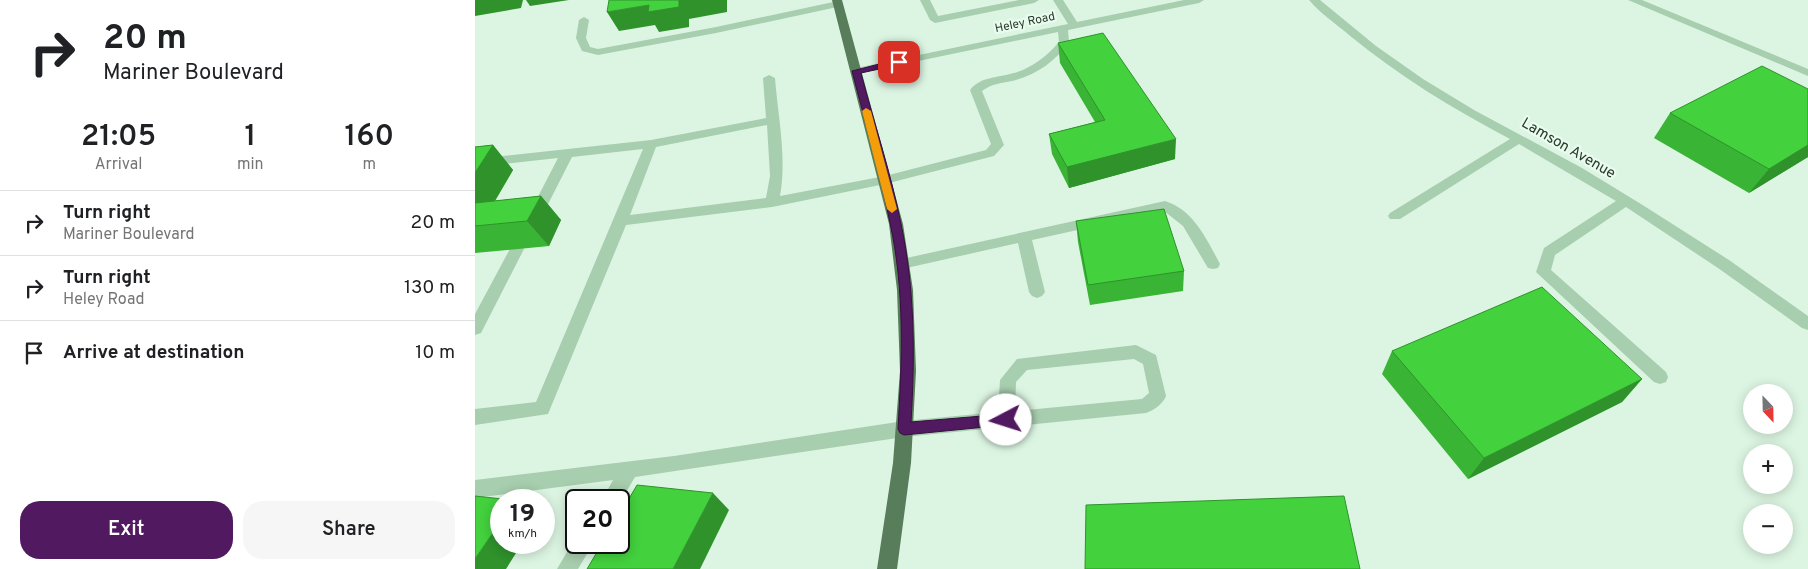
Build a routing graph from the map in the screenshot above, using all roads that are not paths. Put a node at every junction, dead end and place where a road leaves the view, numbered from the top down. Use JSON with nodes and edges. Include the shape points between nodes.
{"nodes":[{"id":1,"x":925,"y":0,"type":"edge"},
{"id":2,"x":1034,"y":0,"type":"edge"},
{"id":3,"x":1058,"y":0,"type":"edge"},
{"id":4,"x":1199,"y":0,"type":"edge"},
{"id":5,"x":1314,"y":0,"type":"edge"},
{"id":6,"x":1633,"y":0,"type":"edge"},
{"id":7,"x":838,"y":2,"type":"edge"},
{"id":8,"x":1013,"y":2,"type":"edge"},
{"id":9,"x":584,"y":20,"type":"dead end"},
{"id":10,"x":1069,"y":27,"type":"junction"},
{"id":11,"x":856,"y":71,"type":"junction"},
{"id":12,"x":1808,"y":73,"type":"edge"},
{"id":13,"x":769,"y":78,"type":"dead end"},
{"id":14,"x":773,"y":120,"type":"junction"},
{"id":15,"x":1519,"y":139,"type":"junction"},
{"id":16,"x":651,"y":144,"type":"junction"},
{"id":17,"x":567,"y":153,"type":"junction"},
{"id":18,"x":475,"y":163,"type":"edge"},
{"id":19,"x":885,"y":180,"type":"junction"},
{"id":20,"x":1626,"y":201,"type":"junction"},
{"id":21,"x":773,"y":202,"type":"junction"},
{"id":22,"x":1395,"y":216,"type":"dead end"},
{"id":23,"x":621,"y":221,"type":"junction"},
{"id":24,"x":531,"y":224,"type":"edge"},
{"id":25,"x":1024,"y":237,"type":"junction"},
{"id":26,"x":517,"y":249,"type":"dead end"},
{"id":27,"x":902,"y":264,"type":"junction"},
{"id":28,"x":1213,"y":264,"type":"dead end"},
{"id":29,"x":1037,"y":292,"type":"dead end"},
{"id":30,"x":1808,"y":324,"type":"edge"},
{"id":31,"x":475,"y":329,"type":"edge"},
{"id":32,"x":1659,"y":377,"type":"dead end"},
{"id":33,"x":475,"y":418,"type":"edge"},
{"id":34,"x":1006,"y":420,"type":"junction"},
{"id":35,"x":904,"y":429,"type":"junction"},
{"id":36,"x":630,"y":469,"type":"junction"},
{"id":37,"x":475,"y":489,"type":"edge"},
{"id":38,"x":618,"y":489,"type":"edge"},
{"id":39,"x":576,"y":554,"type":"edge"},
{"id":40,"x":567,"y":569,"type":"edge"},
{"id":41,"x":887,"y":569,"type":"edge"}],
"edges":[{"from":1,"to":8,"type":"street","via":[[935,20]]},
{"from":2,"to":8,"type":"street"},
{"from":3,"to":10,"type":"street"},
{"from":4,"to":10,"type":"street","name":"Heley Road"},
{"from":5,"to":15,"type":"street","name":"Lamson Avenue","via":[[1389,62]]},
{"from":6,"to":12,"type":"street"},
{"from":7,"to":9,"type":"street","via":[[598,52],[586,49],[581,38]]},
{"from":7,"to":11,"type":"main road"},
{"from":10,"to":11,"type":"street","name":"Heley Road"},
{"from":10,"to":19,"type":"street","via":[[1064,42],[1041,65],[1017,76],[981,84],[976,90],[998,146],[991,153]]},
{"from":11,"to":19,"type":"main road"},
{"from":13,"to":14,"type":"street"},
{"from":14,"to":16,"type":"street"},
{"from":14,"to":21,"type":"street","via":[[777,176]]},
{"from":15,"to":20,"type":"street","name":"Lamson Avenue"},
{"from":15,"to":22,"type":"street"},
{"from":16,"to":17,"type":"street"},
{"from":16,"to":23,"type":"street"},
{"from":17,"to":18,"type":"street"},
{"from":17,"to":24,"type":"street"},
{"from":19,"to":21,"type":"street"},
{"from":19,"to":27,"type":"main road"},
{"from":20,"to":30,"type":"street","name":"Lamson Avenue","via":[[1755,285]]},
{"from":20,"to":32,"type":"street","via":[[1549,252],[1543,272]]},
{"from":21,"to":23,"type":"street"},
{"from":23,"to":33,"type":"street","via":[[543,408]]},
{"from":25,"to":27,"type":"street"},
{"from":25,"to":28,"type":"street","via":[[1165,206],[1185,217]]},
{"from":25,"to":29,"type":"street"},
{"from":26,"to":31,"type":"street"},
{"from":27,"to":35,"type":"main road","via":[[908,371]]},
{"from":34,"to":34,"type":"street","via":[[1146,406],[1158,396],[1150,360],[1136,352],[1023,364],[1008,380]]},
{"from":34,"to":35,"type":"street"},
{"from":35,"to":36,"type":"street"},
{"from":35,"to":41,"type":"main road"},
{"from":36,"to":37,"type":"street"},
{"from":36,"to":38,"type":"street"},
{"from":39,"to":40,"type":"street"}]}
